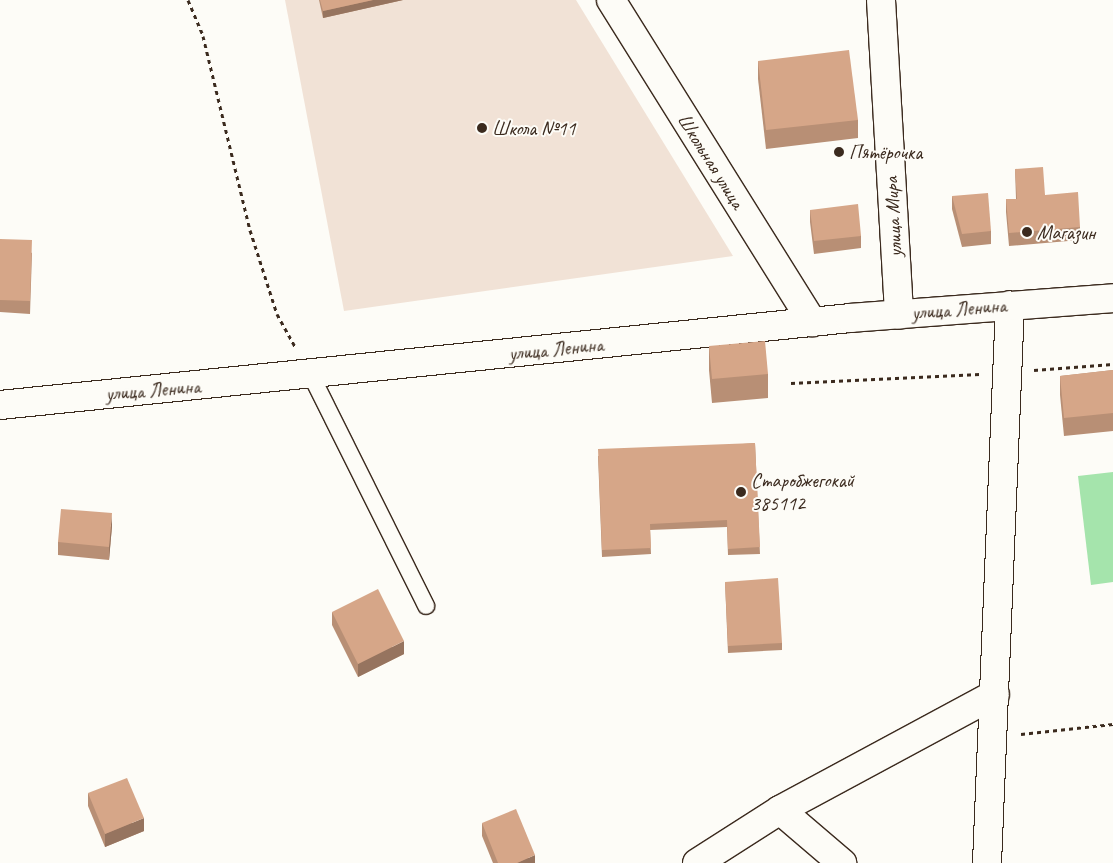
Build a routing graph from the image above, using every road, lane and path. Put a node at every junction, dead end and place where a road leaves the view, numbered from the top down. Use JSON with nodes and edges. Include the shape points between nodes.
{"nodes":[{"id":1,"x":188,"y":0,"type":"edge"},
{"id":2,"x":611,"y":0,"type":"edge"},
{"id":3,"x":881,"y":0,"type":"edge"},
{"id":4,"x":1113,"y":298,"type":"edge"},
{"id":5,"x":1010,"y":305,"type":"junction"},
{"id":6,"x":899,"y":314,"type":"junction"},
{"id":7,"x":812,"y":322,"type":"junction"},
{"id":8,"x":1113,"y":364,"type":"edge"},
{"id":9,"x":1008,"y":372,"type":"junction"},
{"id":10,"x":311,"y":375,"type":"junction"},
{"id":11,"x":791,"y":382,"type":"dead end"},
{"id":12,"x":0,"y":405,"type":"edge"},
{"id":13,"x":426,"y":606,"type":"dead end"},
{"id":14,"x":995,"y":694,"type":"junction"},
{"id":15,"x":1113,"y":724,"type":"edge"},
{"id":16,"x":993,"y":737,"type":"junction"},
{"id":17,"x":780,"y":810,"type":"junction"},
{"id":18,"x":696,"y":863,"type":"edge"},
{"id":19,"x":842,"y":863,"type":"edge"},
{"id":20,"x":987,"y":863,"type":"edge"}],
"edges":[{"from":1,"to":10,"type":"path","via":[[203,36],[250,230],[277,314]]},
{"from":2,"to":7,"type":"street","name":"Школьная улица"},
{"from":3,"to":6,"type":"street","name":"улица Мира"},
{"from":4,"to":5,"type":"street","name":"улица Ленина"},
{"from":5,"to":6,"type":"street","name":"улица Ленина"},
{"from":5,"to":9,"type":"street"},
{"from":6,"to":7,"type":"street","name":"улица Ленина"},
{"from":7,"to":10,"type":"street","name":"улица Ленина"},
{"from":8,"to":9,"type":"path"},
{"from":9,"to":11,"type":"path"},
{"from":9,"to":14,"type":"street"},
{"from":10,"to":12,"type":"street","name":"улица Ленина"},
{"from":10,"to":13,"type":"lane"},
{"from":14,"to":16,"type":"street"},
{"from":14,"to":17,"type":"street"},
{"from":15,"to":16,"type":"path"},
{"from":16,"to":20,"type":"street"},
{"from":17,"to":18,"type":"street"},
{"from":17,"to":19,"type":"street"}]}
